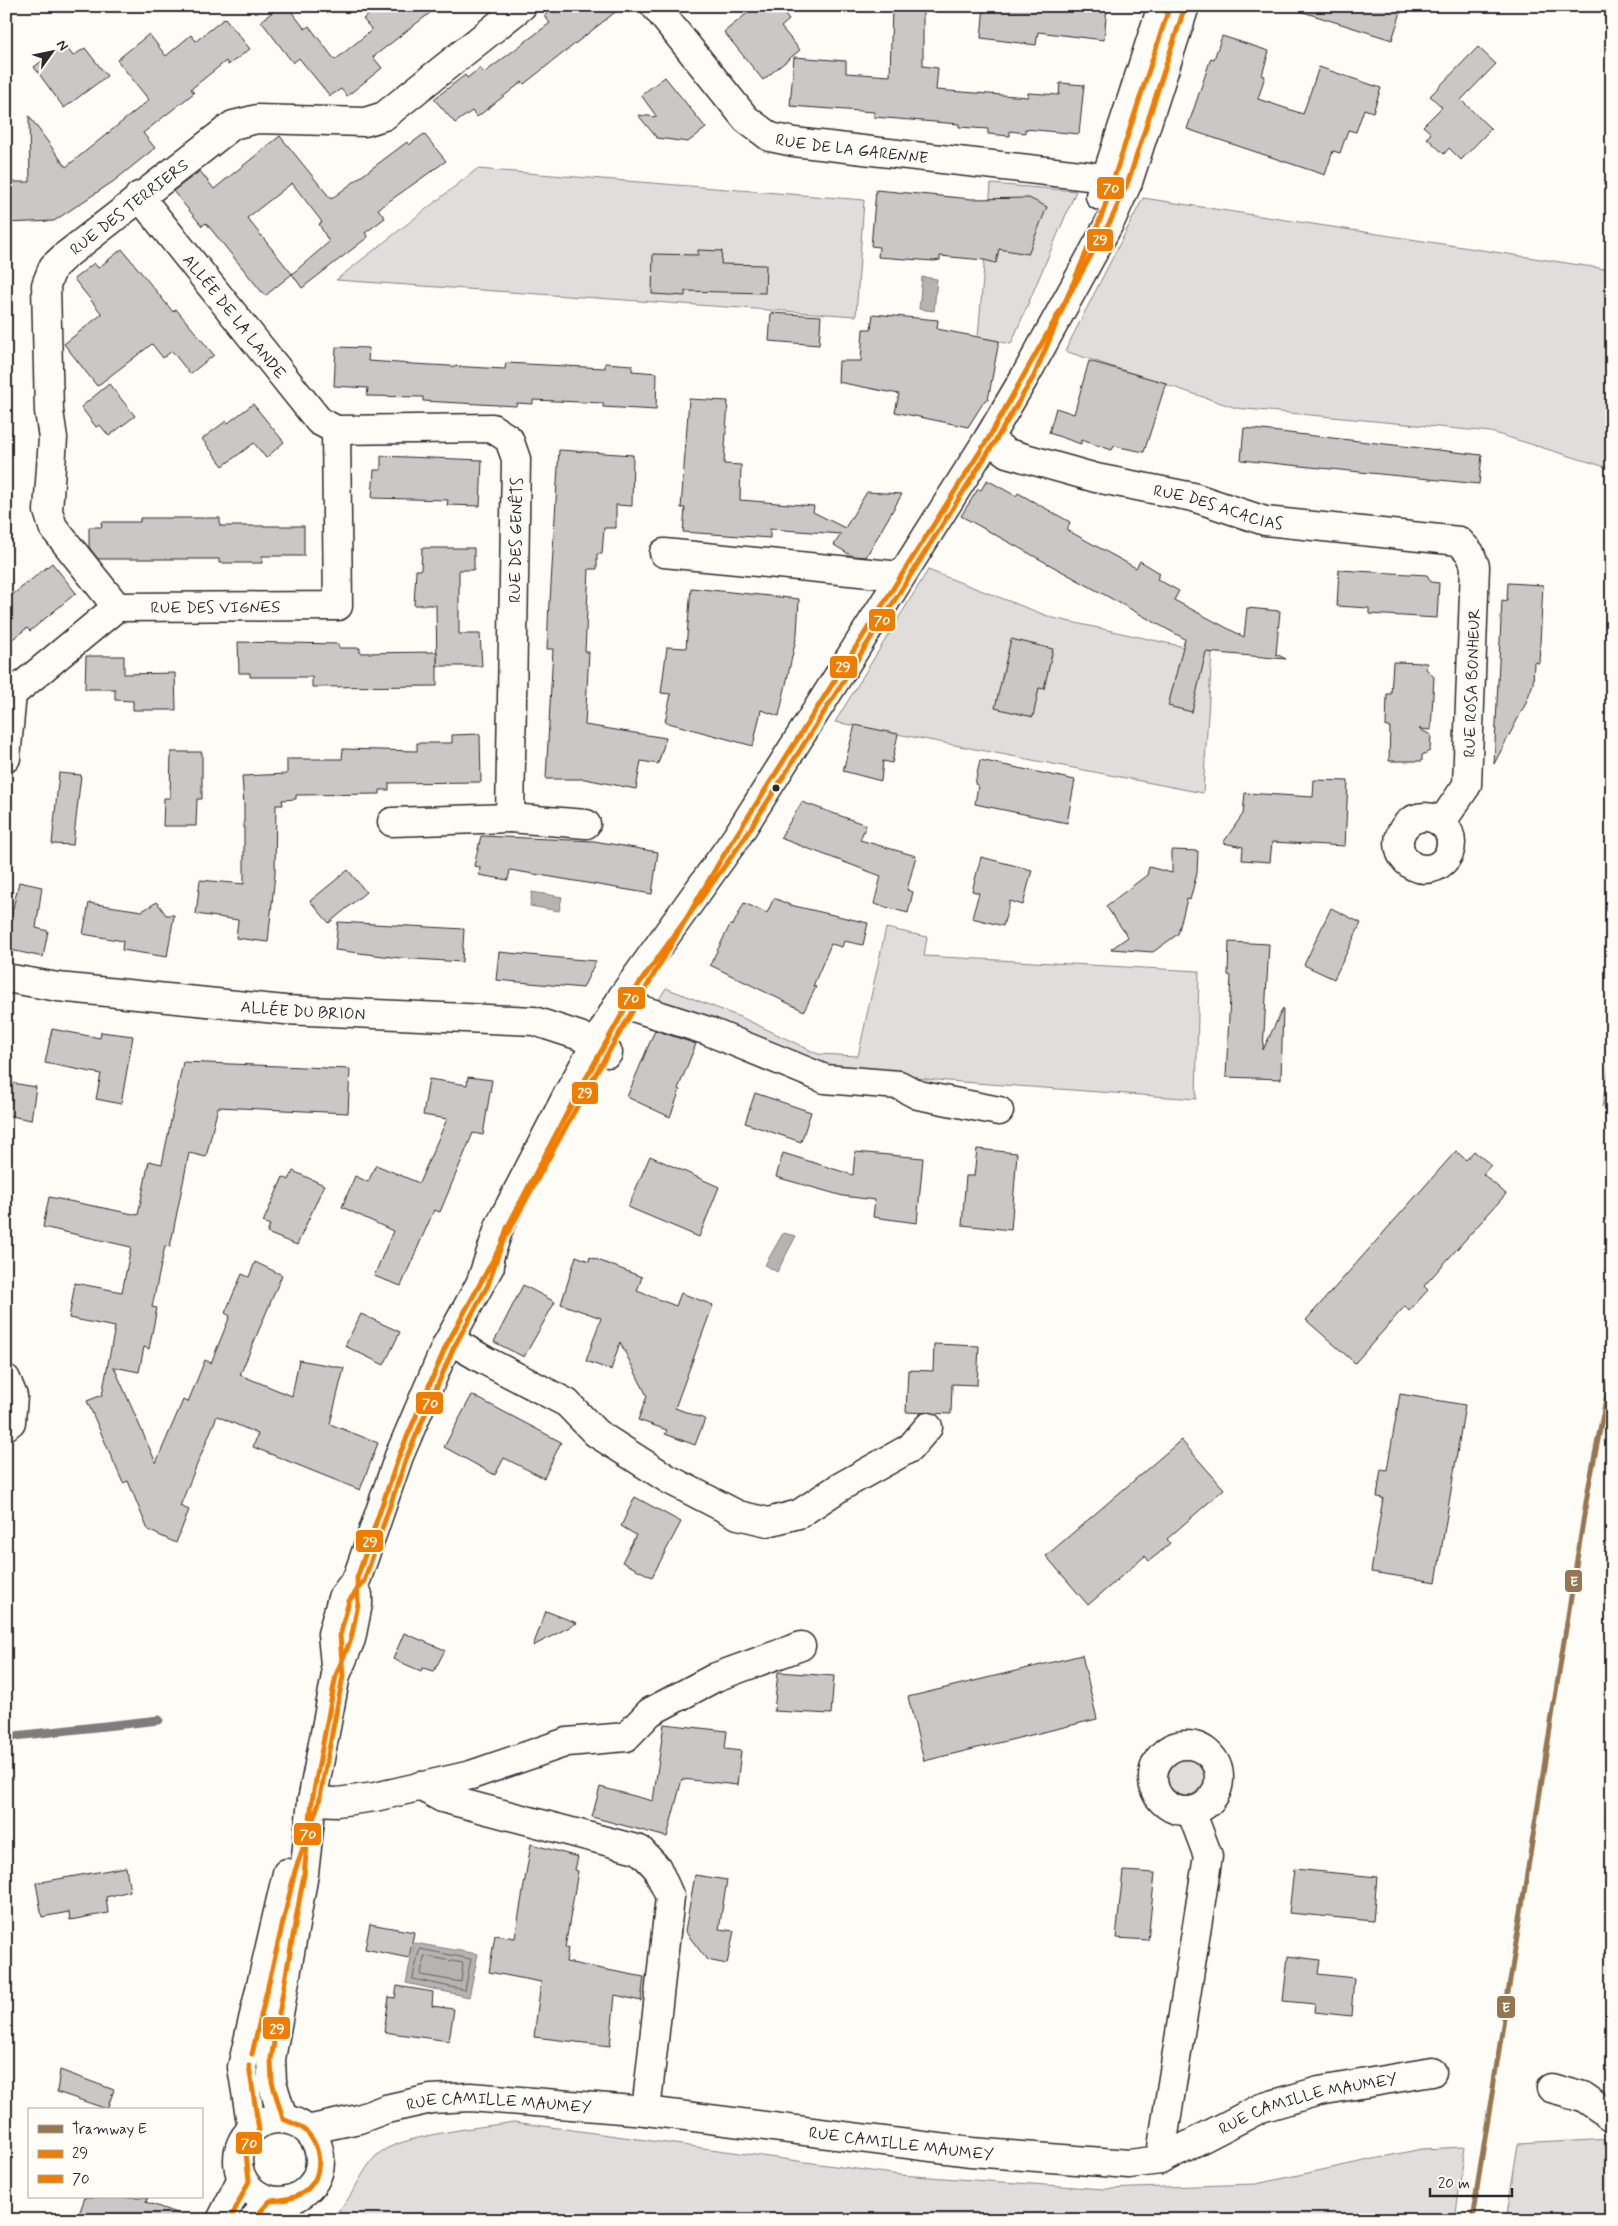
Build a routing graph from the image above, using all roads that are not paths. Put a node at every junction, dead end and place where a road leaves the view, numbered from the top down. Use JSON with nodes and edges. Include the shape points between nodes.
{"nodes":[{"id":1,"x":522,"y":6,"type":"edge"},
{"id":2,"x":655,"y":6,"type":"edge"},
{"id":3,"x":1162,"y":6,"type":"edge"},
{"id":4,"x":1185,"y":6,"type":"edge"},
{"id":5,"x":1117,"y":180,"type":"junction"},
{"id":6,"x":140,"y":196,"type":"junction"},
{"id":7,"x":336,"y":430,"type":"junction"},
{"id":8,"x":988,"y":439,"type":"junction"},
{"id":9,"x":1459,"y":541,"type":"joint"},
{"id":10,"x":664,"y":553,"type":"dead end"},
{"id":11,"x":901,"y":576,"type":"junction"},
{"id":12,"x":117,"y":607,"type":"junction"},
{"id":13,"x":6,"y":758,"type":"edge"},
{"id":14,"x":510,"y":818,"type":"junction"},
{"id":15,"x":392,"y":822,"type":"dead end"},
{"id":16,"x":1441,"y":823,"type":"dead end"},
{"id":17,"x":586,"y":824,"type":"dead end"},
{"id":18,"x":720,"y":861,"type":"junction"},
{"id":19,"x":6,"y":978,"type":"edge"},
{"id":20,"x":636,"y":1008,"type":"junction"},
{"id":21,"x":602,"y":1050,"type":"junction"},
{"id":22,"x":1000,"y":1111,"type":"dead end"},
{"id":23,"x":450,"y":1340,"type":"junction"},
{"id":24,"x":6,"y":1379,"type":"edge"},
{"id":25,"x":6,"y":1426,"type":"edge"},
{"id":26,"x":928,"y":1427,"type":"dead end"},
{"id":27,"x":801,"y":1646,"type":"dead end"},
{"id":28,"x":420,"y":1786,"type":"junction"},
{"id":29,"x":312,"y":1801,"type":"junction"},
{"id":30,"x":1191,"y":1811,"type":"dead end"},
{"id":31,"x":1432,"y":2072,"type":"dead end"},
{"id":32,"x":1552,"y":2088,"type":"dead end"},
{"id":33,"x":646,"y":2111,"type":"junction"},
{"id":34,"x":1612,"y":2117,"type":"edge"},
{"id":35,"x":252,"y":2129,"type":"junction"},
{"id":36,"x":303,"y":2134,"type":"junction"},
{"id":37,"x":1160,"y":2160,"type":"junction"},
{"id":38,"x":242,"y":2178,"type":"junction"},
{"id":39,"x":262,"y":2210,"type":"edge"},
{"id":40,"x":221,"y":2220,"type":"edge"}],
"edges":[{"from":1,"to":6,"type":"street","name":"RUE DES TERRIERS","via":[[384,116],[365,122],[257,119],[233,125]]},
{"from":2,"to":5,"type":"street","name":"RUE DE LA GARENNE","via":[[746,119],[770,137]]},
{"from":3,"to":5,"type":"street"},
{"from":4,"to":5,"type":"street"},
{"from":5,"to":8,"type":"street","via":[[1095,212],[1027,373]]},
{"from":6,"to":7,"type":"street","name":"ALLÉE DE LA LANDE","via":[[319,421]]},
{"from":6,"to":12,"type":"street","name":"RUE DES TERRIERS","via":[[53,267],[46,285],[48,411],[53,438],[48,511],[53,527]]},
{"from":7,"to":12,"type":"street","name":"RUE DES VIGNES","via":[[338,606]]},
{"from":7,"to":14,"type":"street","name":"RUE DES GENÊTS","via":[[492,428],[509,440],[516,459]]},
{"from":8,"to":9,"type":"street","name":"RUE DES ACACIAS","via":[[1007,453],[1096,478],[1193,497],[1265,521]]},
{"from":8,"to":11,"type":"street"},
{"from":9,"to":16,"type":"street","name":"RUE ROSA BONHEUR","via":[[1470,552],[1475,566],[1467,785]]},
{"from":10,"to":11,"type":"street"},
{"from":11,"to":18,"type":"street"},
{"from":12,"to":13,"type":"street","via":[[12,694]]},
{"from":14,"to":15,"type":"street"},
{"from":14,"to":17,"type":"street"},
{"from":18,"to":20,"type":"street"},
{"from":18,"to":21,"type":"street","via":[[633,980]]},
{"from":19,"to":21,"type":"street","name":"ALLÉE DU BRION","via":[[58,988],[285,1010],[534,1021],[580,1036]]},
{"from":20,"to":21,"type":"street"},
{"from":20,"to":22,"type":"street","via":[[708,1031],[825,1079],[899,1085],[918,1096]]},
{"from":21,"to":23,"type":"street","via":[[500,1224],[481,1282]]},
{"from":23,"to":26,"type":"street","via":[[567,1403],[596,1433],[668,1479],[738,1515],[768,1522],[799,1514],[910,1448]]},
{"from":23,"to":29,"type":"street","via":[[399,1456],[357,1578],[342,1598],[332,1634],[336,1675]]},
{"from":24,"to":25,"type":"street","via":[[14,1396],[11,1422]]},
{"from":27,"to":28,"type":"street","via":[[716,1678],[650,1712],[626,1737],[567,1742],[471,1775]]},
{"from":28,"to":29,"type":"street","via":[[337,1802]]},
{"from":28,"to":33,"type":"street","via":[[442,1798],[640,1850],[657,1868],[670,1897]]},
{"from":29,"to":35,"type":"street","via":[[288,1869],[242,2067]]},
{"from":29,"to":36,"type":"street","via":[[304,1874],[271,2059],[272,2082]]},
{"from":30,"to":37,"type":"street","via":[[1208,1856]]},
{"from":31,"to":37,"type":"street","name":"RUE CAMILLE MAUMEY","via":[[1318,2091],[1261,2108]]},
{"from":32,"to":34,"type":"street","via":[[1583,2097]]},
{"from":33,"to":36,"type":"street","name":"RUE CAMILLE MAUMEY","via":[[470,2097],[431,2099]]},
{"from":33,"to":37,"type":"street","name":"RUE CAMILLE MAUMEY","via":[[971,2152],[1129,2164]]},
{"from":35,"to":36,"type":"street","via":[[270,2120]]},
{"from":35,"to":38,"type":"street","via":[[238,2154]]},
{"from":36,"to":39,"type":"street","via":[[320,2167],[315,2179],[308,2190],[296,2198]]},
{"from":38,"to":39,"type":"street","via":[[259,2196]]},
{"from":38,"to":40,"type":"street"}]}
